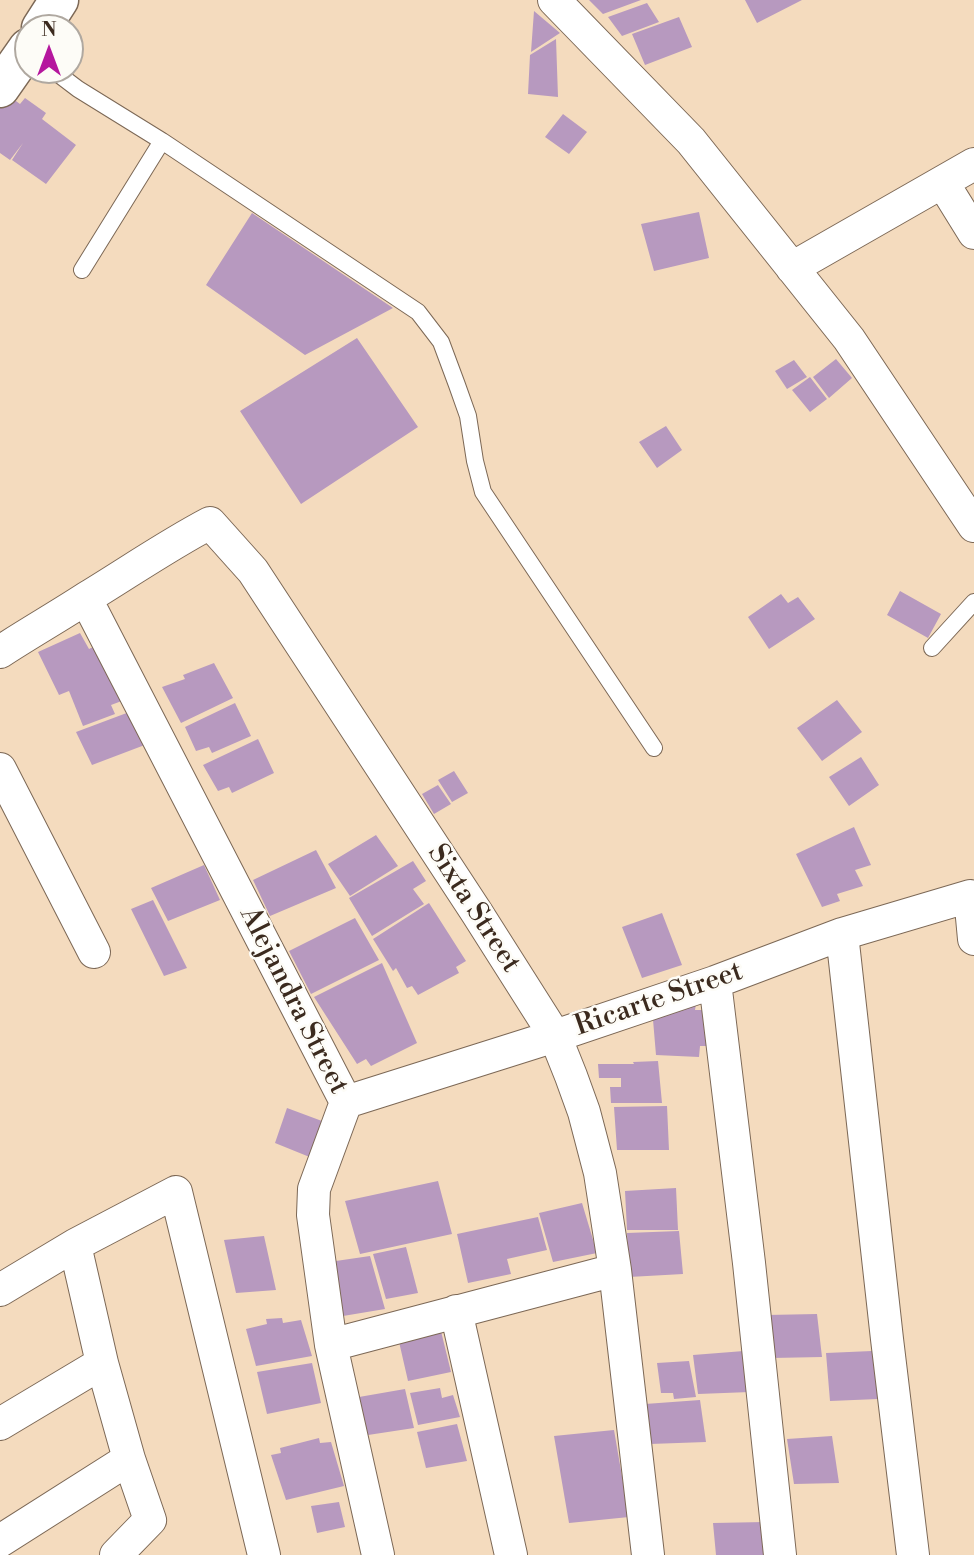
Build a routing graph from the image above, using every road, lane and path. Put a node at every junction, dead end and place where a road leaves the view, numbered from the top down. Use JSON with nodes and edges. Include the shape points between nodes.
{"nodes":[{"id":1,"x":554,"y":0,"type":"edge"},
{"id":2,"x":14,"y":73,"type":"edge"},
{"id":3,"x":72,"y":84,"type":"edge"},
{"id":4,"x":0,"y":88,"type":"edge"},
{"id":5,"x":162,"y":141,"type":"junction"},
{"id":6,"x":974,"y":164,"type":"edge"},
{"id":7,"x":943,"y":183,"type":"junction"},
{"id":8,"x":974,"y":233,"type":"edge"},
{"id":9,"x":792,"y":268,"type":"junction"},
{"id":10,"x":82,"y":270,"type":"dead end"},
{"id":11,"x":974,"y":526,"type":"edge"},
{"id":12,"x":86,"y":599,"type":"junction"},
{"id":13,"x":974,"y":602,"type":"edge"},
{"id":14,"x":932,"y":648,"type":"dead end"},
{"id":15,"x":0,"y":652,"type":"edge"},
{"id":16,"x":654,"y":748,"type":"dead end"},
{"id":17,"x":0,"y":769,"type":"edge"},
{"id":18,"x":842,"y":934,"type":"junction"},
{"id":19,"x":974,"y":939,"type":"edge"},
{"id":20,"x":94,"y":952,"type":"dead end"},
{"id":21,"x":715,"y":982,"type":"junction"},
{"id":22,"x":555,"y":1036,"type":"junction"},
{"id":23,"x":346,"y":1102,"type":"junction"},
{"id":24,"x":75,"y":1245,"type":"junction"},
{"id":25,"x":615,"y":1270,"type":"junction"},
{"id":26,"x":0,"y":1290,"type":"edge"},
{"id":27,"x":456,"y":1311,"type":"junction"},
{"id":28,"x":331,"y":1345,"type":"junction"},
{"id":29,"x":102,"y":1363,"type":"junction"},
{"id":30,"x":0,"y":1424,"type":"edge"},
{"id":31,"x":129,"y":1459,"type":"junction"},
{"id":32,"x":0,"y":1541,"type":"edge"},
{"id":33,"x":116,"y":1555,"type":"edge"},
{"id":34,"x":264,"y":1555,"type":"edge"},
{"id":35,"x":378,"y":1555,"type":"edge"},
{"id":36,"x":511,"y":1555,"type":"edge"},
{"id":37,"x":648,"y":1555,"type":"edge"},
{"id":38,"x":780,"y":1555,"type":"edge"},
{"id":39,"x":913,"y":1555,"type":"edge"}],
"edges":[{"from":1,"to":9,"type":"street","via":[[691,141]]},
{"from":2,"to":4,"type":"street"},
{"from":3,"to":5,"type":"lane"},
{"from":5,"to":10,"type":"lane"},
{"from":5,"to":16,"type":"lane","via":[[418,312],[441,342],[457,384],[483,492]]},
{"from":6,"to":7,"type":"street"},
{"from":7,"to":8,"type":"street"},
{"from":7,"to":9,"type":"street"},
{"from":9,"to":11,"type":"street","via":[[849,340]]},
{"from":12,"to":15,"type":"street","name":"Sixta Street"},
{"from":12,"to":22,"type":"street","name":"Sixta Street","via":[[210,523],[253,571]]},
{"from":12,"to":23,"type":"street","name":"Alejandra Street"},
{"from":13,"to":14,"type":"lane"},
{"from":17,"to":20,"type":"street"},
{"from":18,"to":19,"type":"street","name":"Ricarte Street","via":[[970,896]]},
{"from":18,"to":21,"type":"street","name":"Ricarte Street"},
{"from":18,"to":39,"type":"street"},
{"from":21,"to":22,"type":"street","name":"Ricarte Street"},
{"from":21,"to":38,"type":"street"},
{"from":22,"to":23,"type":"street","name":"Ricarte Street"},
{"from":22,"to":25,"type":"street","name":"Sixta Street","via":[[597,1160]]},
{"from":23,"to":28,"type":"street","name":"Alejandra Street","via":[[314,1189],[313,1214]]},
{"from":24,"to":26,"type":"street"},
{"from":24,"to":29,"type":"street"},
{"from":24,"to":34,"type":"street","via":[[176,1192]]},
{"from":25,"to":27,"type":"street"},
{"from":25,"to":37,"type":"street","name":"Sixta Street"},
{"from":27,"to":28,"type":"street"},
{"from":27,"to":36,"type":"street"},
{"from":28,"to":35,"type":"street","name":"Alejandra Street"},
{"from":29,"to":30,"type":"street"},
{"from":29,"to":31,"type":"street"},
{"from":31,"to":32,"type":"street"},
{"from":31,"to":33,"type":"street","via":[[150,1520]]}]}
